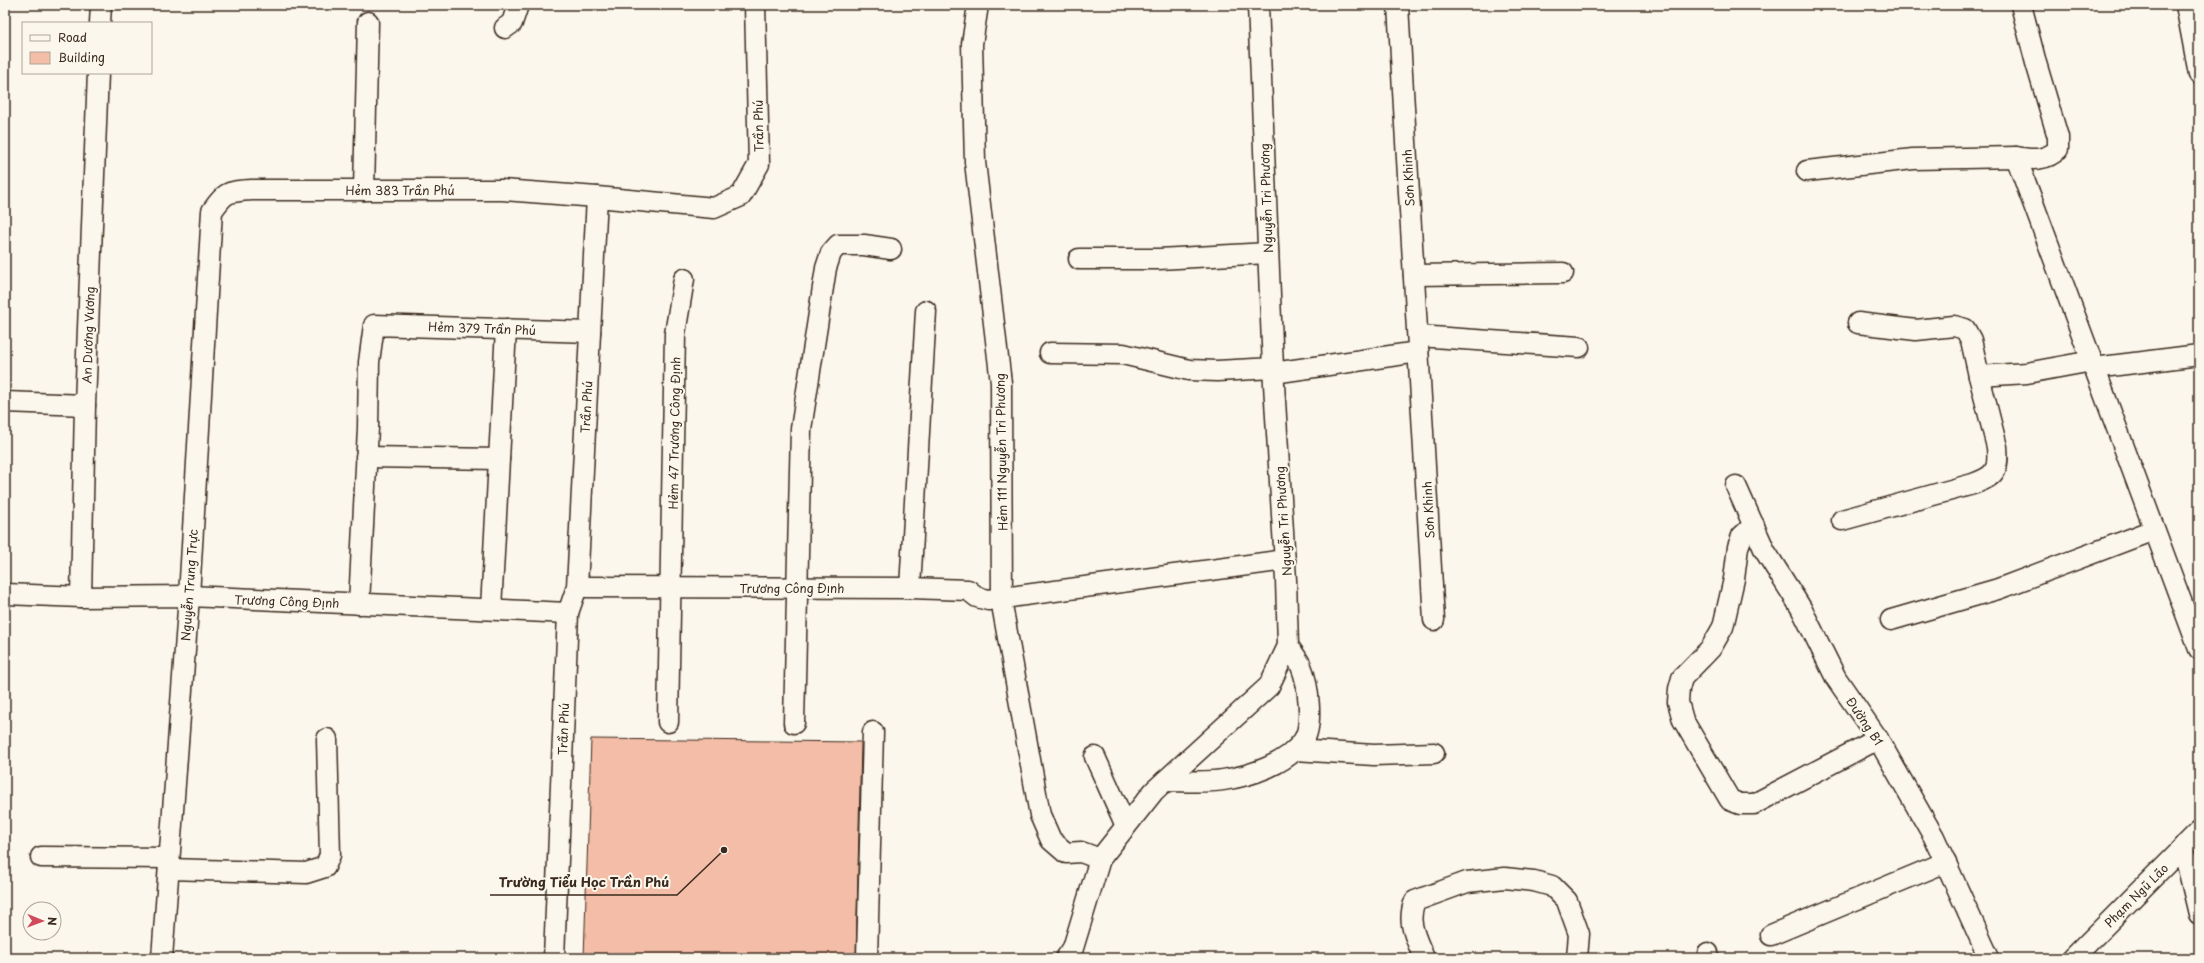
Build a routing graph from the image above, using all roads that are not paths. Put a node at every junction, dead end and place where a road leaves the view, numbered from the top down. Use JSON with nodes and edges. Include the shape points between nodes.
{"nodes":[{"id":1,"x":100,"y":5,"type":"edge"},
{"id":2,"x":518,"y":5,"type":"edge"},
{"id":3,"x":755,"y":5,"type":"edge"},
{"id":4,"x":978,"y":5,"type":"edge"},
{"id":5,"x":1258,"y":5,"type":"edge"},
{"id":6,"x":2021,"y":5,"type":"edge"},
{"id":7,"x":2186,"y":5,"type":"edge"},
{"id":8,"x":1403,"y":6,"type":"edge"},
{"id":9,"x":100,"y":22,"type":"edge"},
{"id":10,"x":368,"y":22,"type":"dead end"},
{"id":11,"x":505,"y":28,"type":"dead end"},
{"id":12,"x":98,"y":74,"type":"edge"},
{"id":13,"x":2199,"y":74,"type":"edge"},
{"id":14,"x":2016,"y":156,"type":"junction"},
{"id":15,"x":1807,"y":172,"type":"dead end"},
{"id":16,"x":364,"y":190,"type":"junction"},
{"id":17,"x":597,"y":197,"type":"junction"},
{"id":18,"x":212,"y":211,"type":"joint"},
{"id":19,"x":891,"y":249,"type":"dead end"},
{"id":20,"x":1268,"y":253,"type":"junction"},
{"id":21,"x":1079,"y":259,"type":"dead end"},
{"id":22,"x":1563,"y":273,"type":"dead end"},
{"id":23,"x":1414,"y":275,"type":"junction"},
{"id":24,"x":684,"y":279,"type":"dead end"},
{"id":25,"x":926,"y":311,"type":"dead end"},
{"id":26,"x":1858,"y":324,"type":"dead end"},
{"id":27,"x":506,"y":329,"type":"junction"},
{"id":28,"x":590,"y":332,"type":"junction"},
{"id":29,"x":1418,"y":344,"type":"junction"},
{"id":30,"x":1579,"y":347,"type":"dead end"},
{"id":31,"x":1050,"y":353,"type":"dead end"},
{"id":32,"x":2199,"y":355,"type":"edge"},
{"id":33,"x":2093,"y":364,"type":"junction"},
{"id":34,"x":1273,"y":370,"type":"junction"},
{"id":35,"x":1979,"y":376,"type":"junction"},
{"id":36,"x":5,"y":402,"type":"edge"},
{"id":37,"x":85,"y":405,"type":"junction"},
{"id":38,"x":366,"y":457,"type":"junction"},
{"id":39,"x":499,"y":459,"type":"junction"},
{"id":40,"x":1736,"y":486,"type":"dead end"},
{"id":41,"x":1842,"y":520,"type":"dead end"},
{"id":42,"x":1754,"y":525,"type":"junction"},
{"id":43,"x":2154,"y":530,"type":"junction"},
{"id":44,"x":1285,"y":560,"type":"junction"},
{"id":45,"x":577,"y":587,"type":"junction"},
{"id":46,"x":671,"y":587,"type":"junction"},
{"id":47,"x":796,"y":588,"type":"junction"},
{"id":48,"x":910,"y":588,"type":"junction"},
{"id":49,"x":5,"y":594,"type":"edge"},
{"id":50,"x":189,"y":596,"type":"junction"},
{"id":51,"x":81,"y":597,"type":"junction"},
{"id":52,"x":1003,"y":598,"type":"junction"},
{"id":53,"x":358,"y":604,"type":"junction"},
{"id":54,"x":491,"y":609,"type":"junction"},
{"id":55,"x":568,"y":613,"type":"junction"},
{"id":56,"x":1434,"y":620,"type":"dead end"},
{"id":57,"x":1891,"y":620,"type":"dead end"},
{"id":58,"x":1288,"y":646,"type":"junction"},
{"id":59,"x":2199,"y":648,"type":"edge"},
{"id":60,"x":668,"y":722,"type":"dead end"},
{"id":61,"x":794,"y":723,"type":"dead end"},
{"id":62,"x":873,"y":732,"type":"dead end"},
{"id":63,"x":327,"y":739,"type":"dead end"},
{"id":64,"x":1878,"y":739,"type":"junction"},
{"id":65,"x":1295,"y":750,"type":"junction"},
{"id":66,"x":1434,"y":753,"type":"dead end"},
{"id":67,"x":1095,"y":757,"type":"dead end"},
{"id":68,"x":1165,"y":781,"type":"junction"},
{"id":69,"x":1126,"y":826,"type":"junction"},
{"id":70,"x":2199,"y":831,"type":"edge"},
{"id":71,"x":2183,"y":847,"type":"junction"},
{"id":72,"x":41,"y":857,"type":"dead end"},
{"id":73,"x":1100,"y":859,"type":"junction"},
{"id":74,"x":1946,"y":862,"type":"junction"},
{"id":75,"x":169,"y":863,"type":"junction"},
{"id":76,"x":2199,"y":914,"type":"edge"},
{"id":77,"x":1771,"y":935,"type":"dead end"},
{"id":78,"x":162,"y":958,"type":"edge"},
{"id":79,"x":554,"y":958,"type":"edge"},
{"id":80,"x":867,"y":958,"type":"edge"},
{"id":81,"x":1066,"y":958,"type":"edge"},
{"id":82,"x":1424,"y":958,"type":"edge"},
{"id":83,"x":1577,"y":958,"type":"edge"},
{"id":84,"x":1989,"y":958,"type":"edge"},
{"id":85,"x":2072,"y":958,"type":"edge"}],
"edges":[{"from":1,"to":9,"type":"street"},
{"from":2,"to":11,"type":"street","via":[[512,23]]},
{"from":3,"to":17,"type":"street","name":"Trần Phú","via":[[759,164],[741,196],[714,208]]},
{"from":4,"to":52,"type":"street","name":"Hẻm 111 Nguyễn Tri Phương","via":[[972,44],[975,162],[1001,383]]},
{"from":5,"to":20,"type":"street","name":"Nguyễn Tri Phương"},
{"from":6,"to":14,"type":"street","via":[[2058,137],[2058,149],[2052,155],[2032,160]]},
{"from":7,"to":13,"type":"street"},
{"from":8,"to":23,"type":"street","name":"Sơn Khinh"},
{"from":10,"to":16,"type":"street"},
{"from":12,"to":37,"type":"street","name":"An Dương Vương"},
{"from":14,"to":15,"type":"street","via":[[1913,158]]},
{"from":14,"to":33,"type":"street"},
{"from":16,"to":17,"type":"street","name":"Hẻm 383 Trần Phú","via":[[502,190]]},
{"from":16,"to":18,"type":"street","name":"Hẻm 383 Trần Phú","via":[[228,192]]},
{"from":17,"to":28,"type":"street","name":"Trần Phú"},
{"from":18,"to":50,"type":"street","name":"Nguyễn Trung Trực"},
{"from":19,"to":47,"type":"street","via":[[864,244],[838,245],[831,253],[826,268],[801,429]]},
{"from":20,"to":21,"type":"street","via":[[1159,259]]},
{"from":20,"to":34,"type":"street","name":"Nguyễn Tri Phương"},
{"from":22,"to":23,"type":"street"},
{"from":23,"to":29,"type":"street","name":"Sơn Khinh"},
{"from":24,"to":46,"type":"street","name":"Hẻm 47 Trương Công Định","via":[[675,334]]},
{"from":25,"to":48,"type":"street"},
{"from":26,"to":35,"type":"street","via":[[1916,330],[1954,326],[1965,328],[1971,340]]},
{"from":27,"to":28,"type":"street","name":"Hẻm 379 Trần Phú"},
{"from":27,"to":38,"type":"street","name":"Hẻm 379 Trần Phú","via":[[374,325],[369,362]]},
{"from":27,"to":39,"type":"street"},
{"from":28,"to":45,"type":"street","name":"Trần Phú"},
{"from":29,"to":30,"type":"street"},
{"from":29,"to":34,"type":"street"},
{"from":29,"to":56,"type":"street","name":"Sơn Khinh"},
{"from":31,"to":34,"type":"street","via":[[1123,354],[1189,370]]},
{"from":32,"to":33,"type":"street"},
{"from":33,"to":35,"type":"street","via":[[2027,373]]},
{"from":33,"to":43,"type":"street"},
{"from":34,"to":44,"type":"street","name":"Nguyễn Tri Phương"},
{"from":35,"to":41,"type":"street","via":[[1998,458],[1994,473],[1990,477],[1946,492]]},
{"from":36,"to":37,"type":"street"},
{"from":37,"to":51,"type":"street","name":"An Dương Vương"},
{"from":38,"to":39,"type":"street"},
{"from":38,"to":53,"type":"street"},
{"from":39,"to":54,"type":"street"},
{"from":40,"to":42,"type":"street","name":"Đường B1"},
{"from":42,"to":64,"type":"street","name":"Đường B1","via":[[1765,551],[1801,608],[1836,678]]},
{"from":42,"to":64,"type":"street","via":[[1742,536],[1738,547],[1723,627],[1711,648],[1682,678],[1678,702],[1682,720],[1730,800],[1740,804],[1754,804]]},
{"from":43,"to":57,"type":"street","via":[[1998,589]]},
{"from":43,"to":59,"type":"street"},
{"from":44,"to":52,"type":"street","name":"Trương Công Định"},
{"from":44,"to":58,"type":"street","name":"Nguyễn Tri Phương"},
{"from":45,"to":46,"type":"street","name":"Trương Công Định"},
{"from":45,"to":55,"type":"street","name":"Trần Phú"},
{"from":46,"to":47,"type":"street","name":"Trương Công Định"},
{"from":46,"to":60,"type":"street","name":"Hẻm 47 Trương Công Định"},
{"from":47,"to":48,"type":"street","name":"Trương Công Định"},
{"from":47,"to":61,"type":"street"},
{"from":48,"to":52,"type":"street","name":"Trương Công Định","via":[[968,590],[977,597],[988,600]]},
{"from":49,"to":51,"type":"street","name":"Trương Công Định"},
{"from":50,"to":51,"type":"street","name":"Trương Công Định"},
{"from":50,"to":53,"type":"street","name":"Trương Công Định"},
{"from":50,"to":75,"type":"street","name":"Nguyễn Trung Trực"},
{"from":52,"to":73,"type":"street","name":"Hẻm 111 Nguyễn Tri Phương","via":[[1002,605],[1020,714],[1040,815],[1051,840],[1066,853],[1081,852]]},
{"from":53,"to":54,"type":"street","name":"Trương Công Định"},
{"from":54,"to":55,"type":"street","name":"Trương Công Định"},
{"from":55,"to":79,"type":"street","name":"Trần Phú"},
{"from":58,"to":65,"type":"street","via":[[1301,666],[1309,704],[1309,725],[1305,740]]},
{"from":58,"to":68,"type":"street","name":"Nguyễn Tri Phương","via":[[1268,686]]},
{"from":62,"to":80,"type":"street"},
{"from":63,"to":75,"type":"street","via":[[330,855],[325,867],[306,872]]},
{"from":64,"to":74,"type":"street","name":"Đường B1"},
{"from":65,"to":66,"type":"street","via":[[1374,755]]},
{"from":65,"to":68,"type":"street","via":[[1281,760],[1245,775],[1222,780]]},
{"from":67,"to":69,"type":"street"},
{"from":68,"to":69,"type":"street","name":"Nguyễn Tri Phương"},
{"from":69,"to":73,"type":"street","name":"Nguyễn Tri Phương"},
{"from":70,"to":71,"type":"street","name":"Phạm Ngũ Lão"},
{"from":71,"to":76,"type":"street"},
{"from":71,"to":85,"type":"street","name":"Phạm Ngũ Lão"},
{"from":72,"to":75,"type":"street"},
{"from":73,"to":81,"type":"street","name":"Nguyễn Tri Phương","via":[[1073,948]]},
{"from":74,"to":77,"type":"street"},
{"from":74,"to":84,"type":"street","name":"Đường B1"},
{"from":75,"to":78,"type":"street","name":"Nguyễn Trung Trực"},
{"from":82,"to":83,"type":"street","via":[[1412,930],[1410,912],[1415,901],[1468,882],[1505,878],[1552,886],[1568,901],[1579,934]]}]}
